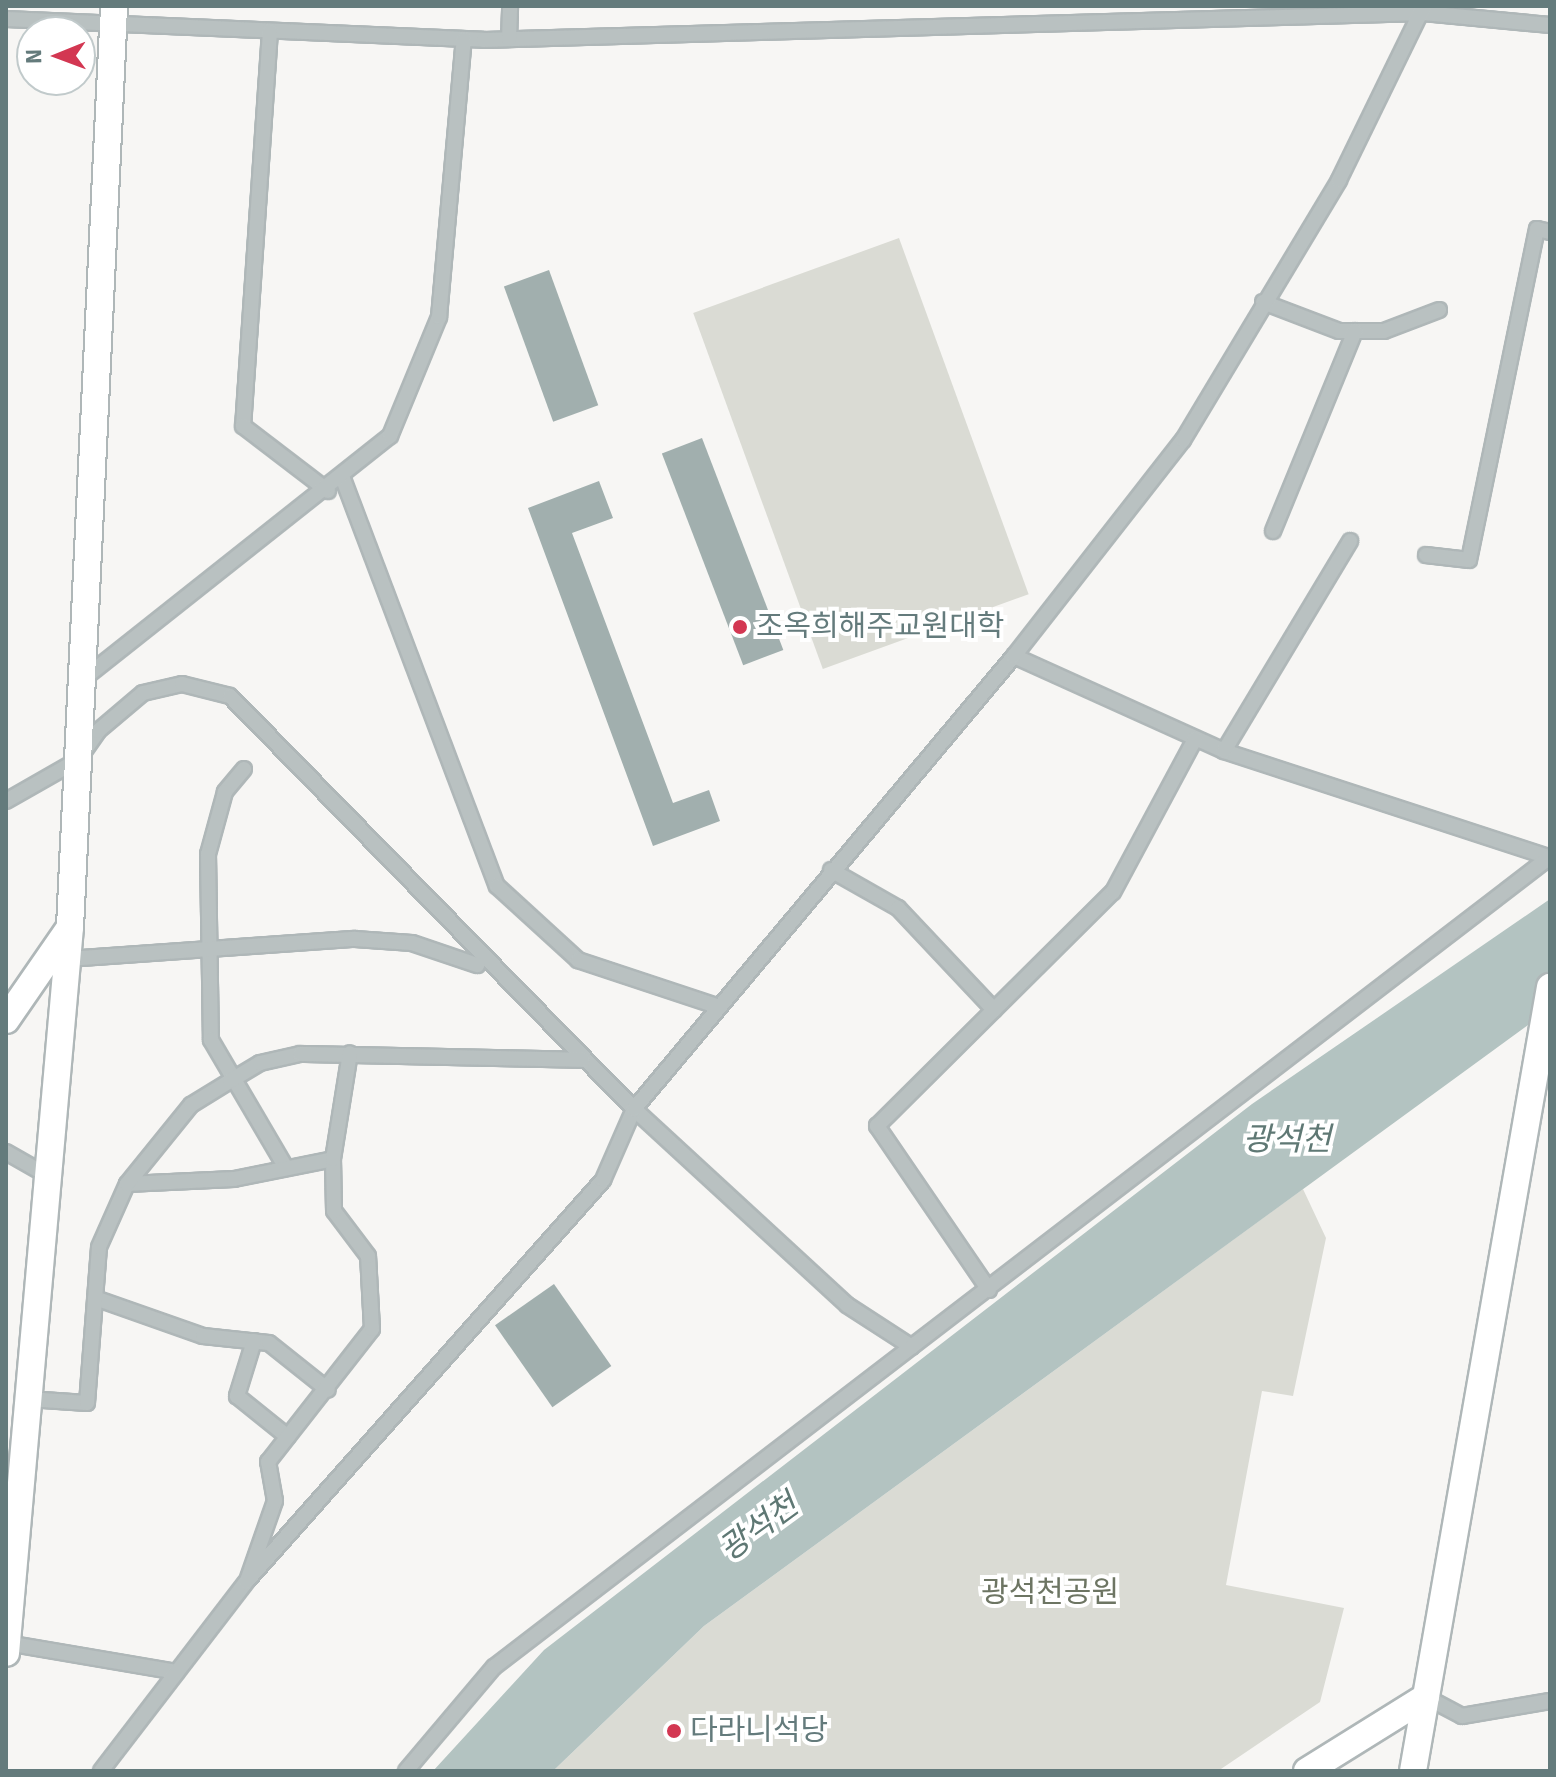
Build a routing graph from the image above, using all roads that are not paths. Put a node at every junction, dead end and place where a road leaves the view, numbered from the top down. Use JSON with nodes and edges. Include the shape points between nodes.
{"nodes":[{"id":1,"x":510,"y":6,"type":"edge"},
{"id":2,"x":1423,"y":9,"type":"edge"},
{"id":3,"x":1158,"y":13,"type":"edge"},
{"id":4,"x":114,"y":16,"type":"edge"},
{"id":5,"x":6,"y":19,"type":"edge"},
{"id":6,"x":1550,"y":25,"type":"edge"},
{"id":7,"x":270,"y":31,"type":"junction"},
{"id":8,"x":464,"y":39,"type":"junction"},
{"id":9,"x":509,"y":39,"type":"junction"},
{"id":10,"x":1550,"y":232,"type":"edge"},
{"id":11,"x":1263,"y":302,"type":"junction"},
{"id":12,"x":1439,"y":310,"type":"dead end"},
{"id":13,"x":1355,"y":331,"type":"junction"},
{"id":14,"x":343,"y":479,"type":"junction"},
{"id":15,"x":328,"y":491,"type":"junction"},
{"id":16,"x":1273,"y":531,"type":"dead end"},
{"id":17,"x":1350,"y":541,"type":"dead end"},
{"id":18,"x":1426,"y":555,"type":"dead end"},
{"id":19,"x":1014,"y":656,"type":"junction"},
{"id":20,"x":82,"y":680,"type":"junction"},
{"id":21,"x":1195,"y":739,"type":"junction"},
{"id":22,"x":1224,"y":751,"type":"junction"},
{"id":23,"x":78,"y":760,"type":"junction"},
{"id":24,"x":244,"y":769,"type":"dead end"},
{"id":25,"x":6,"y":801,"type":"edge"},
{"id":26,"x":1549,"y":857,"type":"edge"},
{"id":27,"x":831,"y":870,"type":"junction"},
{"id":28,"x":70,"y":927,"type":"junction"},
{"id":29,"x":209,"y":952,"type":"junction"},
{"id":30,"x":67,"y":959,"type":"junction"},
{"id":31,"x":501,"y":981,"type":"junction"},
{"id":32,"x":716,"y":1006,"type":"junction"},
{"id":33,"x":994,"y":1010,"type":"junction"},
{"id":34,"x":6,"y":1020,"type":"edge"},
{"id":35,"x":1547,"y":1024,"type":"edge"},
{"id":36,"x":350,"y":1053,"type":"junction"},
{"id":37,"x":583,"y":1060,"type":"junction"},
{"id":38,"x":230,"y":1081,"type":"junction"},
{"id":39,"x":1541,"y":1086,"type":"edge"},
{"id":40,"x":634,"y":1109,"type":"junction"},
{"id":41,"x":6,"y":1152,"type":"edge"},
{"id":42,"x":333,"y":1159,"type":"junction"},
{"id":43,"x":285,"y":1166,"type":"junction"},
{"id":44,"x":48,"y":1176,"type":"junction"},
{"id":45,"x":127,"y":1184,"type":"junction"},
{"id":46,"x":989,"y":1290,"type":"junction"},
{"id":47,"x":95,"y":1298,"type":"junction"},
{"id":48,"x":254,"y":1341,"type":"junction"},
{"id":49,"x":912,"y":1347,"type":"junction"},
{"id":50,"x":328,"y":1390,"type":"junction"},
{"id":51,"x":28,"y":1399,"type":"junction"},
{"id":52,"x":288,"y":1437,"type":"junction"},
{"id":53,"x":14,"y":1473,"type":"edge"},
{"id":54,"x":246,"y":1582,"type":"junction"},
{"id":55,"x":7,"y":1643,"type":"edge"},
{"id":56,"x":6,"y":1653,"type":"edge"},
{"id":57,"x":177,"y":1672,"type":"junction"},
{"id":58,"x":1426,"y":1697,"type":"junction"},
{"id":59,"x":1550,"y":1701,"type":"edge"},
{"id":60,"x":1312,"y":1770,"type":"edge"},
{"id":61,"x":101,"y":1771,"type":"edge"},
{"id":62,"x":406,"y":1771,"type":"edge"},
{"id":63,"x":1413,"y":1771,"type":"edge"}],
"edges":[{"from":1,"to":9,"type":"street"},
{"from":2,"to":3,"type":"street"},
{"from":2,"to":6,"type":"street"},
{"from":2,"to":11,"type":"street","via":[[1339,180]]},
{"from":3,"to":9,"type":"street"},
{"from":4,"to":5,"type":"street"},
{"from":4,"to":7,"type":"street"},
{"from":4,"to":20,"type":"main road"},
{"from":7,"to":8,"type":"street"},
{"from":7,"to":15,"type":"street","via":[[243,426]]},
{"from":8,"to":9,"type":"street"},
{"from":8,"to":14,"type":"street","via":[[439,317],[390,436]]},
{"from":10,"to":18,"type":"street","via":[[1537,229],[1469,560]]},
{"from":11,"to":13,"type":"street"},
{"from":11,"to":19,"type":"street","via":[[1183,440]]},
{"from":12,"to":13,"type":"street","via":[[1384,331]]},
{"from":13,"to":16,"type":"street"},
{"from":14,"to":15,"type":"street"},
{"from":14,"to":32,"type":"street","via":[[497,886],[578,960]]},
{"from":15,"to":20,"type":"street"},
{"from":17,"to":22,"type":"street"},
{"from":19,"to":21,"type":"street"},
{"from":19,"to":27,"type":"street"},
{"from":20,"to":23,"type":"main road"},
{"from":21,"to":22,"type":"street"},
{"from":21,"to":33,"type":"street","via":[[1113,892]]},
{"from":22,"to":26,"type":"street"},
{"from":23,"to":25,"type":"street"},
{"from":23,"to":28,"type":"main road"},
{"from":23,"to":31,"type":"street","via":[[98,731],[143,693],[182,684],[230,696]]},
{"from":24,"to":29,"type":"street","via":[[225,792],[208,854]]},
{"from":26,"to":46,"type":"street"},
{"from":27,"to":32,"type":"street"},
{"from":27,"to":33,"type":"street","via":[[898,908]]},
{"from":28,"to":30,"type":"main road"},
{"from":28,"to":34,"type":"main road"},
{"from":29,"to":30,"type":"street"},
{"from":29,"to":31,"type":"street","via":[[355,939],[412,943],[462,955]]},
{"from":29,"to":38,"type":"street","via":[[211,1040]]},
{"from":30,"to":44,"type":"main road"},
{"from":31,"to":37,"type":"street"},
{"from":32,"to":40,"type":"street"},
{"from":33,"to":46,"type":"street","via":[[877,1126]]},
{"from":35,"to":39,"type":"main road"},
{"from":36,"to":37,"type":"street"},
{"from":36,"to":38,"type":"street","via":[[260,1063]]},
{"from":36,"to":42,"type":"street"},
{"from":37,"to":40,"type":"street"},
{"from":38,"to":43,"type":"street"},
{"from":38,"to":45,"type":"street","via":[[191,1105]]},
{"from":39,"to":58,"type":"main road"},
{"from":40,"to":49,"type":"street","via":[[847,1305]]},
{"from":40,"to":54,"type":"street","via":[[603,1180]]},
{"from":41,"to":44,"type":"street"},
{"from":42,"to":43,"type":"street"},
{"from":42,"to":50,"type":"street","via":[[334,1211],[368,1256],[372,1329]]},
{"from":43,"to":45,"type":"street","via":[[234,1179]]},
{"from":44,"to":51,"type":"main road"},
{"from":45,"to":47,"type":"street","via":[[99,1247]]},
{"from":46,"to":49,"type":"street"},
{"from":47,"to":48,"type":"street","via":[[136,1318]]},
{"from":47,"to":51,"type":"street","via":[[87,1403]]},
{"from":48,"to":50,"type":"street","via":[[269,1343]]},
{"from":48,"to":52,"type":"street","via":[[237,1396]]},
{"from":49,"to":62,"type":"street","via":[[494,1667]]},
{"from":50,"to":52,"type":"street"},
{"from":51,"to":53,"type":"main road"},
{"from":52,"to":54,"type":"street","via":[[268,1462],[275,1501]]},
{"from":53,"to":55,"type":"main road"},
{"from":54,"to":57,"type":"street"},
{"from":55,"to":56,"type":"main road"},
{"from":55,"to":57,"type":"street"},
{"from":57,"to":61,"type":"street"},
{"from":58,"to":59,"type":"street","via":[[1462,1716]]},
{"from":58,"to":60,"type":"main road"},
{"from":58,"to":63,"type":"main road"}]}
